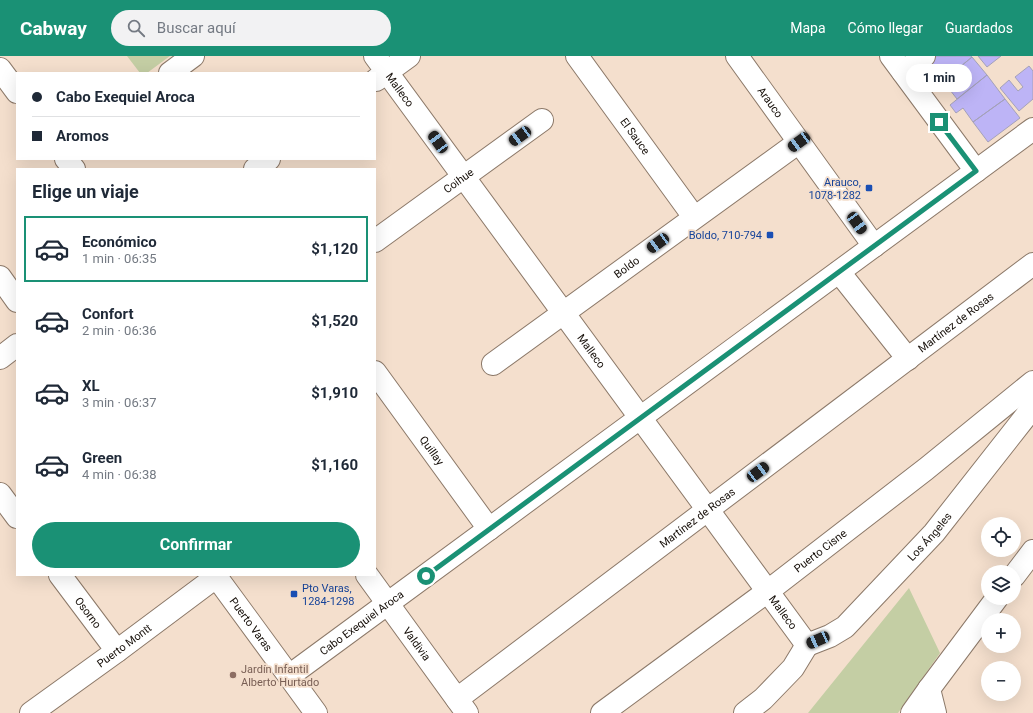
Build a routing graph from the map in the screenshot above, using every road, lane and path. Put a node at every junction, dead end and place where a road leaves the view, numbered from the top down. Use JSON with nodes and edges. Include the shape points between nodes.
{"nodes":[{"id":1,"x":193,"y":56,"type":"edge"},
{"id":2,"x":409,"y":56,"type":"edge"},
{"id":3,"x":577,"y":56,"type":"edge"},
{"id":4,"x":737,"y":56,"type":"edge"},
{"id":5,"x":924,"y":56,"type":"edge"},
{"id":6,"x":897,"y":64,"type":"edge"},
{"id":7,"x":0,"y":69,"type":"edge"},
{"id":8,"x":379,"y":70,"type":"edge"},
{"id":9,"x":171,"y":72,"type":"edge"},
{"id":10,"x":16,"y":91,"type":"edge"},
{"id":11,"x":542,"y":120,"type":"dead end"},
{"id":12,"x":1033,"y":129,"type":"edge"},
{"id":13,"x":799,"y":142,"type":"junction"},
{"id":14,"x":67,"y":160,"type":"edge"},
{"id":15,"x":268,"y":160,"type":"edge"},
{"id":16,"x":73,"y":168,"type":"edge"},
{"id":17,"x":256,"y":168,"type":"edge"},
{"id":18,"x":976,"y":171,"type":"junction"},
{"id":19,"x":464,"y":177,"type":"junction"},
{"id":20,"x":694,"y":217,"type":"junction"},
{"id":21,"x":376,"y":240,"type":"edge"},
{"id":22,"x":874,"y":246,"type":"junction"},
{"id":23,"x":1033,"y":264,"type":"edge"},
{"id":24,"x":839,"y":272,"type":"junction"},
{"id":25,"x":0,"y":277,"type":"edge"},
{"id":26,"x":16,"y":300,"type":"edge"},
{"id":27,"x":563,"y":312,"type":"junction"},
{"id":28,"x":16,"y":346,"type":"edge"},
{"id":29,"x":0,"y":358,"type":"edge"},
{"id":30,"x":908,"y":359,"type":"junction"},
{"id":31,"x":492,"y":364,"type":"dead end"},
{"id":32,"x":376,"y":373,"type":"edge"},
{"id":33,"x":1033,"y":382,"type":"edge"},
{"id":34,"x":1033,"y":407,"type":"edge"},
{"id":35,"x":640,"y":418,"type":"junction"},
{"id":36,"x":0,"y":494,"type":"edge"},
{"id":37,"x":708,"y":510,"type":"junction"},
{"id":38,"x":16,"y":516,"type":"edge"},
{"id":39,"x":489,"y":529,"type":"junction"},
{"id":40,"x":1031,"y":561,"type":"edge"},
{"id":41,"x":1021,"y":570,"type":"edge"},
{"id":42,"x":61,"y":576,"type":"edge"},
{"id":43,"x":215,"y":576,"type":"edge"},
{"id":44,"x":368,"y":576,"type":"edge"},
{"id":45,"x":768,"y":591,"type":"junction"},
{"id":46,"x":388,"y":604,"type":"junction"},
{"id":47,"x":992,"y":605,"type":"edge"},
{"id":48,"x":807,"y":646,"type":"junction"},
{"id":49,"x":117,"y":651,"type":"junction"},
{"id":50,"x":290,"y":676,"type":"junction"},
{"id":51,"x":929,"y":689,"type":"junction"},
{"id":52,"x":462,"y":706,"type":"edge"},
{"id":53,"x":31,"y":713,"type":"edge"},
{"id":54,"x":316,"y":713,"type":"edge"},
{"id":55,"x":602,"y":713,"type":"edge"},
{"id":56,"x":745,"y":713,"type":"edge"},
{"id":57,"x":912,"y":713,"type":"edge"},
{"id":58,"x":935,"y":713,"type":"edge"}],
"edges":[{"from":1,"to":9,"type":"street"},
{"from":2,"to":8,"type":"street"},
{"from":3,"to":20,"type":"street","name":"El Sauce"},
{"from":4,"to":13,"type":"street","name":"Arauco"},
{"from":5,"to":6,"type":"street"},
{"from":6,"to":18,"type":"street"},
{"from":7,"to":10,"type":"street"},
{"from":8,"to":19,"type":"street","name":"Malleco"},
{"from":11,"to":19,"type":"street","name":"Coihue"},
{"from":12,"to":18,"type":"street","name":"Cabo Exequiel Aroca"},
{"from":13,"to":20,"type":"street","name":"Boldo"},
{"from":13,"to":22,"type":"street","name":"Arauco"},
{"from":14,"to":16,"type":"street"},
{"from":15,"to":17,"type":"street"},
{"from":18,"to":22,"type":"street","name":"Cabo Exequiel Aroca"},
{"from":19,"to":21,"type":"street","name":"Coihue"},
{"from":19,"to":27,"type":"street","name":"Malleco"},
{"from":20,"to":27,"type":"street","name":"Boldo"},
{"from":22,"to":24,"type":"street","name":"Cabo Exequiel Aroca"},
{"from":23,"to":30,"type":"street","name":"Martínez de Rosas"},
{"from":24,"to":30,"type":"street"},
{"from":24,"to":35,"type":"street","name":"Cabo Exequiel Aroca"},
{"from":25,"to":26,"type":"street"},
{"from":27,"to":31,"type":"street","name":"Boldo"},
{"from":27,"to":35,"type":"street","name":"Malleco"},
{"from":28,"to":29,"type":"street"},
{"from":30,"to":37,"type":"street","name":"Martínez de Rosas"},
{"from":32,"to":39,"type":"street","name":"Quillay"},
{"from":33,"to":45,"type":"street","name":"Puerto Cisne","via":[[926,469]]},
{"from":34,"to":48,"type":"street","name":"Los Ángeles","via":[[934,533],[845,627]]},
{"from":35,"to":37,"type":"street","name":"Malleco"},
{"from":35,"to":39,"type":"street","name":"Cabo Exequiel Aroca"},
{"from":36,"to":38,"type":"street"},
{"from":37,"to":45,"type":"street","name":"Malleco"},
{"from":37,"to":52,"type":"street","name":"Martínez de Rosas"},
{"from":39,"to":46,"type":"street","name":"Cabo Exequiel Aroca"},
{"from":40,"to":41,"type":"street"},
{"from":42,"to":49,"type":"street","name":"Osorno"},
{"from":43,"to":49,"type":"street","name":"Puerto Montt"},
{"from":43,"to":50,"type":"street","name":"Puerto Varas"},
{"from":44,"to":46,"type":"street","name":"Valdivia"},
{"from":45,"to":48,"type":"street","name":"Malleco"},
{"from":45,"to":55,"type":"street","name":"Puerto Cisne"},
{"from":46,"to":50,"type":"street","name":"Cabo Exequiel Aroca"},
{"from":46,"to":52,"type":"street","name":"Valdivia"},
{"from":47,"to":51,"type":"street"},
{"from":48,"to":56,"type":"street","via":[[793,668],[763,699]]},
{"from":49,"to":53,"type":"street","name":"Puerto Montt"},
{"from":50,"to":54,"type":"street","name":"Puerto Varas"},
{"from":51,"to":57,"type":"street"},
{"from":51,"to":58,"type":"street"}]}
